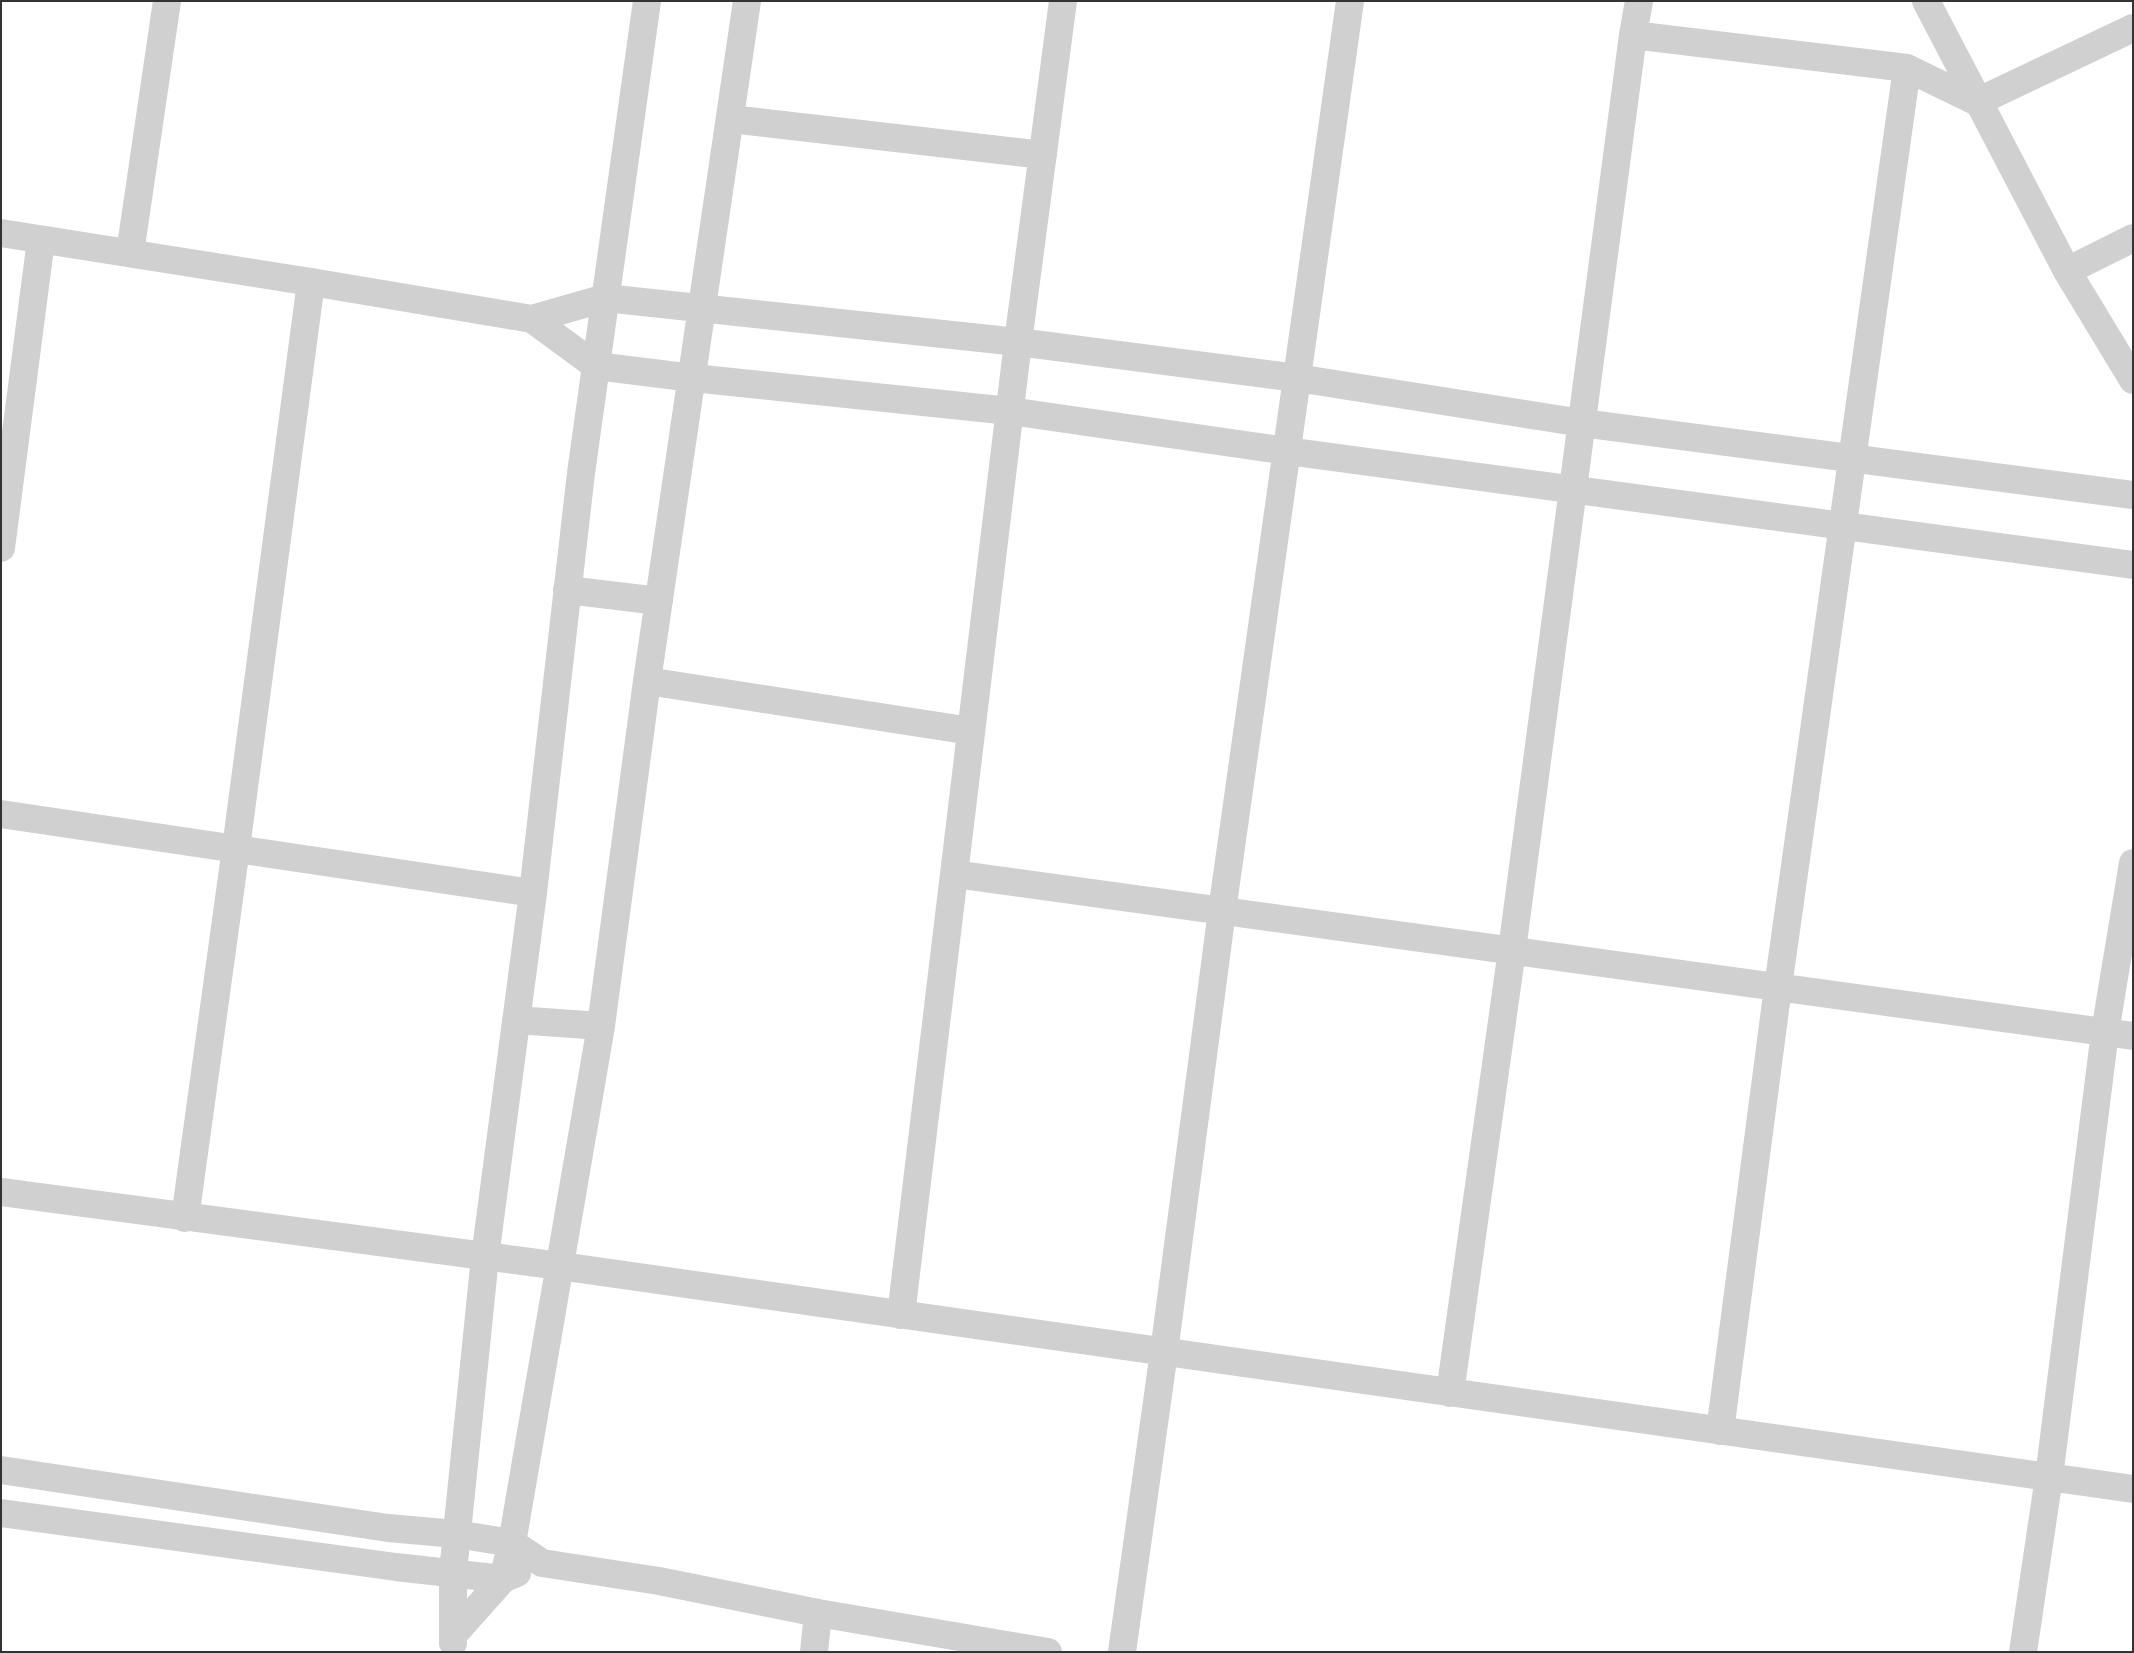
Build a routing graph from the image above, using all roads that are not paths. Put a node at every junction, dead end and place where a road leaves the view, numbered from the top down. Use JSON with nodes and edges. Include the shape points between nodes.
{"nodes":[{"id":1,"x":167,"y":1,"type":"edge"},
{"id":2,"x":647,"y":1,"type":"edge"},
{"id":3,"x":747,"y":1,"type":"edge"},
{"id":4,"x":1063,"y":1,"type":"edge"},
{"id":5,"x":1350,"y":1,"type":"edge"},
{"id":6,"x":1639,"y":1,"type":"edge"},
{"id":7,"x":1926,"y":1,"type":"edge"},
{"id":8,"x":2133,"y":28,"type":"edge"},
{"id":9,"x":1633,"y":35,"type":"junction"},
{"id":10,"x":1907,"y":68,"type":"junction"},
{"id":11,"x":1977,"y":102,"type":"junction"},
{"id":12,"x":731,"y":119,"type":"junction"},
{"id":13,"x":1043,"y":155,"type":"junction"},
{"id":14,"x":1,"y":234,"type":"edge"},
{"id":15,"x":2133,"y":238,"type":"edge"},
{"id":16,"x":41,"y":240,"type":"junction"},
{"id":17,"x":130,"y":253,"type":"junction"},
{"id":18,"x":2067,"y":271,"type":"junction"},
{"id":19,"x":310,"y":282,"type":"junction"},
{"id":20,"x":605,"y":298,"type":"junction"},
{"id":21,"x":703,"y":309,"type":"junction"},
{"id":22,"x":532,"y":319,"type":"junction"},
{"id":23,"x":1018,"y":342,"type":"junction"},
{"id":24,"x":596,"y":366,"type":"junction"},
{"id":25,"x":693,"y":378,"type":"junction"},
{"id":26,"x":1297,"y":378,"type":"junction"},
{"id":27,"x":2133,"y":380,"type":"edge"},
{"id":28,"x":1010,"y":411,"type":"junction"},
{"id":29,"x":1582,"y":423,"type":"junction"},
{"id":30,"x":1287,"y":451,"type":"junction"},
{"id":31,"x":1853,"y":458,"type":"junction"},
{"id":32,"x":1574,"y":489,"type":"junction"},
{"id":33,"x":2133,"y":495,"type":"edge"},
{"id":34,"x":1843,"y":526,"type":"junction"},
{"id":35,"x":1,"y":548,"type":"edge"},
{"id":36,"x":2133,"y":565,"type":"edge"},
{"id":37,"x":567,"y":590,"type":"junction"},
{"id":38,"x":659,"y":601,"type":"junction"},
{"id":39,"x":647,"y":681,"type":"junction"},
{"id":40,"x":971,"y":731,"type":"junction"},
{"id":41,"x":1,"y":814,"type":"edge"},
{"id":42,"x":236,"y":848,"type":"junction"},
{"id":43,"x":2133,"y":863,"type":"edge"},
{"id":44,"x":954,"y":874,"type":"junction"},
{"id":45,"x":533,"y":893,"type":"junction"},
{"id":46,"x":1222,"y":911,"type":"junction"},
{"id":47,"x":1512,"y":950,"type":"junction"},
{"id":48,"x":1778,"y":987,"type":"junction"},
{"id":49,"x":516,"y":1020,"type":"junction"},
{"id":50,"x":601,"y":1026,"type":"junction"},
{"id":51,"x":2105,"y":1032,"type":"junction"},
{"id":52,"x":2133,"y":1036,"type":"edge"},
{"id":53,"x":1,"y":1192,"type":"edge"},
{"id":54,"x":185,"y":1218,"type":"junction"},
{"id":55,"x":485,"y":1257,"type":"junction"},
{"id":56,"x":560,"y":1266,"type":"junction"},
{"id":57,"x":901,"y":1315,"type":"junction"},
{"id":58,"x":1164,"y":1352,"type":"junction"},
{"id":59,"x":1450,"y":1393,"type":"junction"},
{"id":60,"x":1720,"y":1430,"type":"junction"},
{"id":61,"x":1,"y":1470,"type":"edge"},
{"id":62,"x":2049,"y":1477,"type":"junction"},
{"id":63,"x":2133,"y":1489,"type":"edge"},
{"id":64,"x":1,"y":1514,"type":"edge"},
{"id":65,"x":456,"y":1534,"type":"junction"},
{"id":66,"x":512,"y":1543,"type":"junction"},
{"id":67,"x":542,"y":1563,"type":"junction"},
{"id":68,"x":453,"y":1572,"type":"junction"},
{"id":69,"x":503,"y":1579,"type":"junction"},
{"id":70,"x":818,"y":1613,"type":"junction"},
{"id":71,"x":453,"y":1643,"type":"edge"},
{"id":72,"x":814,"y":1652,"type":"edge"},
{"id":73,"x":1048,"y":1652,"type":"edge"},
{"id":74,"x":1122,"y":1652,"type":"edge"},
{"id":75,"x":2023,"y":1652,"type":"edge"}],
"edges":[{"from":1,"to":17,"type":"street"},
{"from":2,"to":20,"type":"street"},
{"from":3,"to":12,"type":"street"},
{"from":4,"to":13,"type":"street"},
{"from":5,"to":26,"type":"street"},
{"from":6,"to":9,"type":"street"},
{"from":7,"to":11,"type":"street"},
{"from":8,"to":11,"type":"street"},
{"from":9,"to":10,"type":"street"},
{"from":9,"to":29,"type":"street"},
{"from":10,"to":11,"type":"street"},
{"from":10,"to":31,"type":"street"},
{"from":11,"to":18,"type":"street"},
{"from":12,"to":13,"type":"street"},
{"from":12,"to":21,"type":"street"},
{"from":13,"to":23,"type":"street"},
{"from":14,"to":16,"type":"street"},
{"from":15,"to":18,"type":"street"},
{"from":16,"to":17,"type":"street"},
{"from":16,"to":35,"type":"street"},
{"from":17,"to":19,"type":"street"},
{"from":18,"to":27,"type":"street"},
{"from":19,"to":22,"type":"street"},
{"from":19,"to":42,"type":"street"},
{"from":20,"to":21,"type":"street"},
{"from":20,"to":22,"type":"street"},
{"from":20,"to":24,"type":"street"},
{"from":21,"to":23,"type":"street"},
{"from":21,"to":25,"type":"street"},
{"from":22,"to":24,"type":"street"},
{"from":23,"to":26,"type":"street"},
{"from":23,"to":28,"type":"street"},
{"from":24,"to":25,"type":"street"},
{"from":24,"to":37,"type":"street"},
{"from":25,"to":28,"type":"street"},
{"from":25,"to":38,"type":"street"},
{"from":26,"to":29,"type":"street"},
{"from":26,"to":30,"type":"street"},
{"from":28,"to":30,"type":"street"},
{"from":28,"to":40,"type":"street"},
{"from":29,"to":31,"type":"street"},
{"from":29,"to":32,"type":"street"},
{"from":30,"to":32,"type":"street"},
{"from":30,"to":46,"type":"street"},
{"from":31,"to":33,"type":"street"},
{"from":31,"to":34,"type":"street"},
{"from":32,"to":34,"type":"street"},
{"from":32,"to":47,"type":"street"},
{"from":34,"to":36,"type":"street"},
{"from":34,"to":48,"type":"street"},
{"from":37,"to":38,"type":"street"},
{"from":37,"to":45,"type":"street"},
{"from":38,"to":39,"type":"street"},
{"from":39,"to":40,"type":"street"},
{"from":39,"to":50,"type":"street"},
{"from":40,"to":44,"type":"street"},
{"from":41,"to":42,"type":"street"},
{"from":42,"to":45,"type":"street"},
{"from":42,"to":54,"type":"street"},
{"from":43,"to":51,"type":"street"},
{"from":44,"to":46,"type":"street"},
{"from":44,"to":57,"type":"street"},
{"from":45,"to":49,"type":"street"},
{"from":46,"to":47,"type":"street"},
{"from":46,"to":58,"type":"street"},
{"from":47,"to":48,"type":"street"},
{"from":47,"to":59,"type":"street"},
{"from":48,"to":51,"type":"street"},
{"from":48,"to":60,"type":"street"},
{"from":49,"to":50,"type":"street"},
{"from":49,"to":55,"type":"street"},
{"from":50,"to":56,"type":"street"},
{"from":51,"to":52,"type":"street"},
{"from":51,"to":62,"type":"street"},
{"from":53,"to":54,"type":"street"},
{"from":54,"to":55,"type":"street"},
{"from":55,"to":56,"type":"street"},
{"from":55,"to":65,"type":"street"},
{"from":56,"to":57,"type":"street"},
{"from":56,"to":66,"type":"street"},
{"from":57,"to":58,"type":"street"},
{"from":58,"to":59,"type":"street"},
{"from":58,"to":74,"type":"street"},
{"from":59,"to":60,"type":"street"},
{"from":60,"to":62,"type":"street"},
{"from":61,"to":65,"type":"street","via":[[388,1528]]},
{"from":62,"to":63,"type":"street"},
{"from":62,"to":75,"type":"street"},
{"from":64,"to":68,"type":"street"},
{"from":65,"to":66,"type":"street"},
{"from":65,"to":68,"type":"street"},
{"from":66,"to":67,"type":"street"},
{"from":66,"to":69,"type":"street"},
{"from":67,"to":69,"type":"street"},
{"from":67,"to":70,"type":"street","via":[[659,1581]]},
{"from":68,"to":69,"type":"street"},
{"from":68,"to":71,"type":"street"},
{"from":69,"to":71,"type":"street"},
{"from":70,"to":72,"type":"street"},
{"from":70,"to":73,"type":"street"}]}
